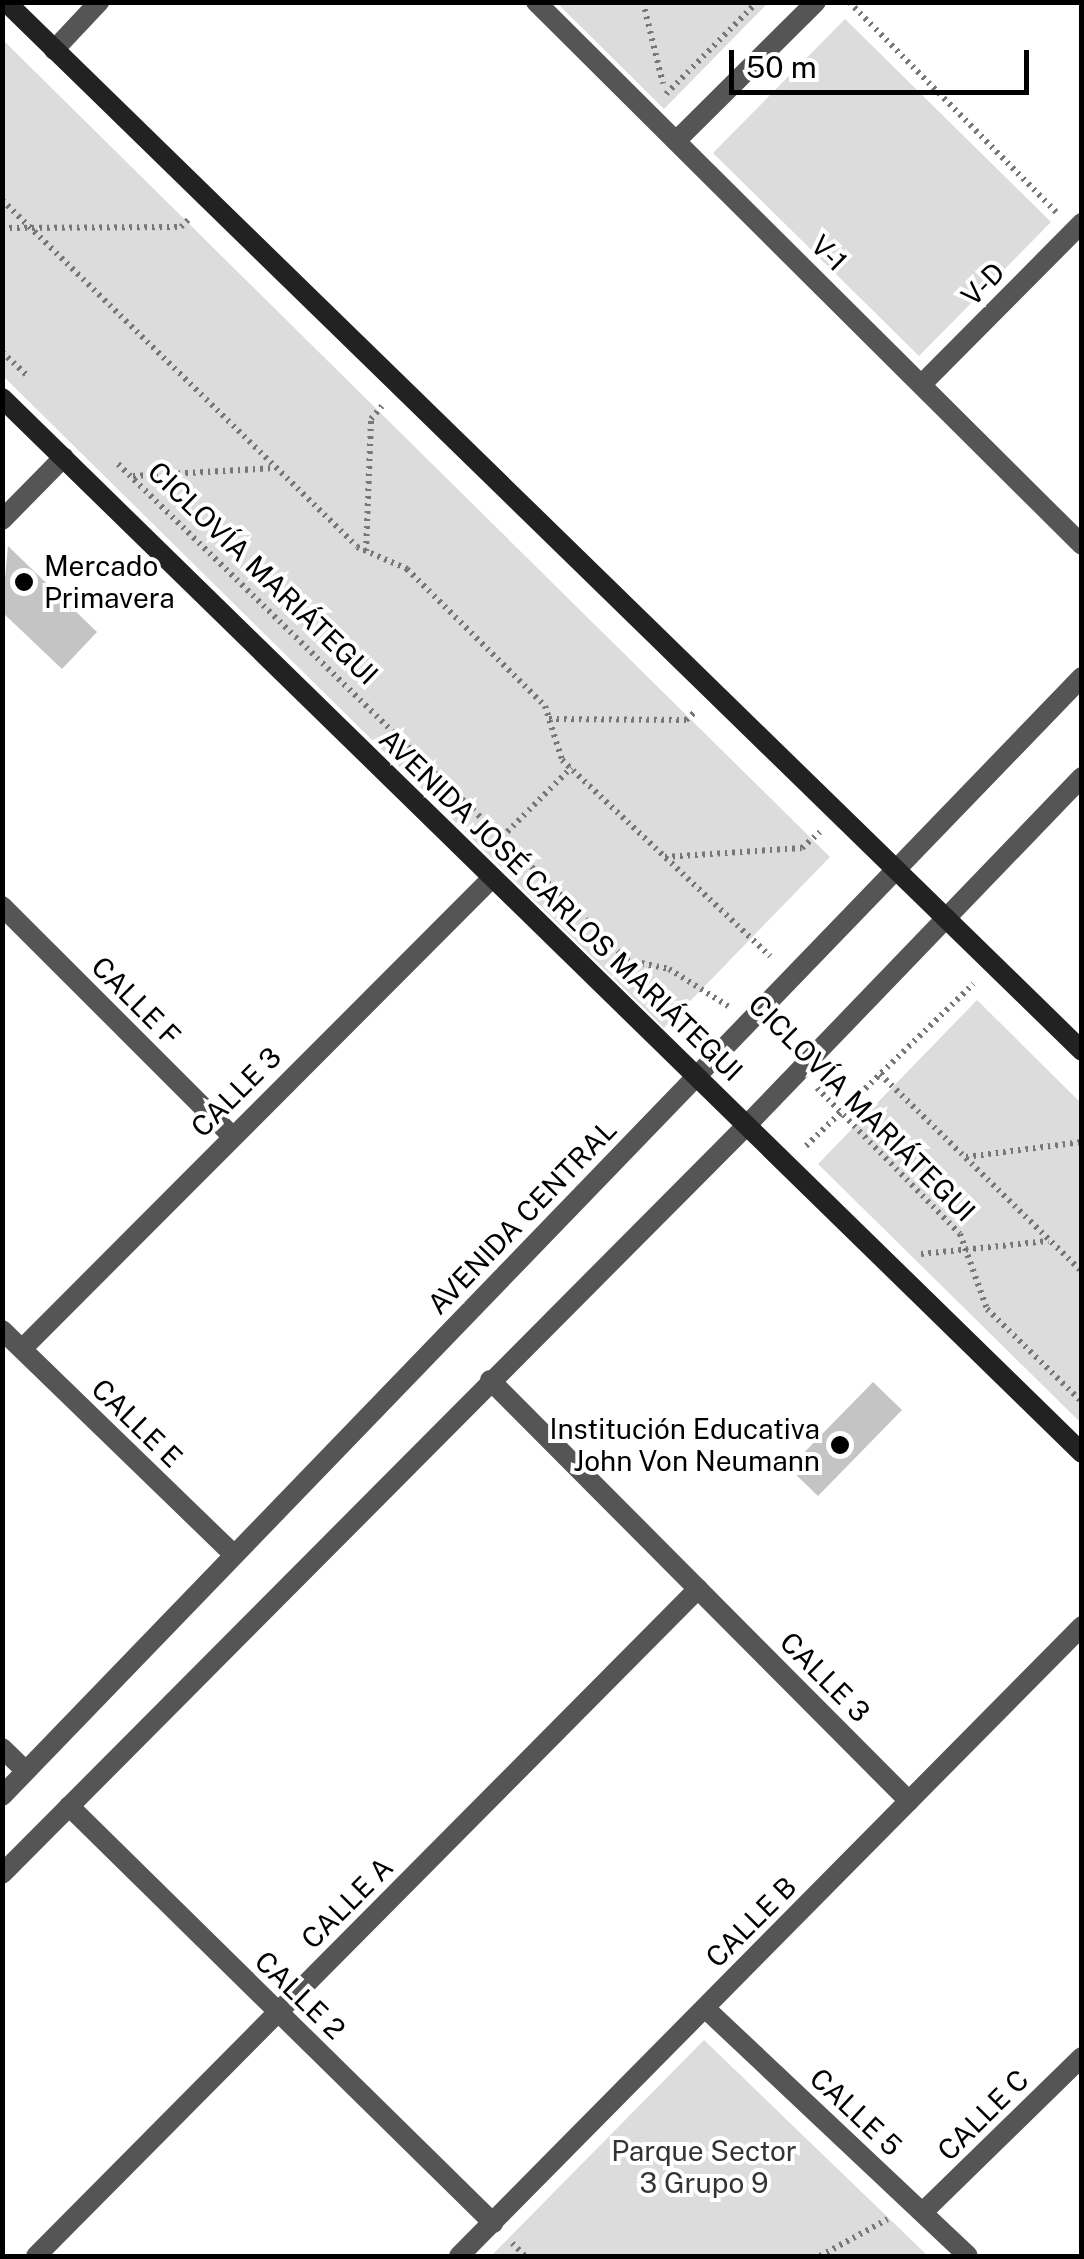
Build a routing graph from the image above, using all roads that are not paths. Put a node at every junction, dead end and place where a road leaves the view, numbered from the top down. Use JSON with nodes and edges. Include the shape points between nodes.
{"nodes":[{"id":1,"x":6,"y":2,"type":"edge"},
{"id":2,"x":100,"y":2,"type":"edge"},
{"id":3,"x":536,"y":2,"type":"edge"},
{"id":4,"x":816,"y":2,"type":"edge"},
{"id":5,"x":54,"y":50,"type":"junction"},
{"id":6,"x":676,"y":141,"type":"junction"},
{"id":7,"x":1078,"y":227,"type":"edge"},
{"id":8,"x":923,"y":383,"type":"junction"},
{"id":9,"x":2,"y":398,"type":"edge"},
{"id":10,"x":64,"y":457,"type":"junction"},
{"id":11,"x":2,"y":520,"type":"edge"},
{"id":12,"x":1082,"y":545,"type":"edge"},
{"id":13,"x":1082,"y":677,"type":"edge"},
{"id":14,"x":1082,"y":778,"type":"edge"},
{"id":15,"x":893,"y":868,"type":"junction"},
{"id":16,"x":492,"y":878,"type":"junction"},
{"id":17,"x":2,"y":906,"type":"edge"},
{"id":18,"x":945,"y":917,"type":"junction"},
{"id":19,"x":1082,"y":1051,"type":"edge"},
{"id":20,"x":697,"y":1075,"type":"junction"},
{"id":21,"x":747,"y":1124,"type":"junction"},
{"id":22,"x":231,"y":1134,"type":"junction"},
{"id":23,"x":2,"y":1330,"type":"edge"},
{"id":24,"x":22,"y":1349,"type":"junction"},
{"id":25,"x":490,"y":1380,"type":"junction"},
{"id":26,"x":1082,"y":1452,"type":"edge"},
{"id":27,"x":234,"y":1555,"type":"junction"},
{"id":28,"x":698,"y":1588,"type":"junction"},
{"id":29,"x":1082,"y":1626,"type":"edge"},
{"id":30,"x":2,"y":1748,"type":"edge"},
{"id":31,"x":26,"y":1771,"type":"junction"},
{"id":32,"x":2,"y":1796,"type":"edge"},
{"id":33,"x":909,"y":1800,"type":"junction"},
{"id":34,"x":68,"y":1806,"type":"junction"},
{"id":35,"x":2,"y":1874,"type":"edge"},
{"id":36,"x":704,"y":2008,"type":"junction"},
{"id":37,"x":278,"y":2012,"type":"junction"},
{"id":38,"x":1082,"y":2057,"type":"edge"},
{"id":39,"x":924,"y":2212,"type":"junction"},
{"id":40,"x":492,"y":2223,"type":"junction"},
{"id":41,"x":36,"y":2256,"type":"edge"},
{"id":42,"x":459,"y":2256,"type":"edge"},
{"id":43,"x":968,"y":2256,"type":"edge"}],
"edges":[{"from":1,"to":5,"type":"main road"},
{"from":2,"to":5,"type":"street"},
{"from":3,"to":6,"type":"street","name":"V-1"},
{"from":4,"to":6,"type":"street"},
{"from":5,"to":15,"type":"main road"},
{"from":6,"to":8,"type":"street","name":"V-1"},
{"from":7,"to":8,"type":"street","name":"V-D"},
{"from":8,"to":12,"type":"street","name":"V-1"},
{"from":9,"to":10,"type":"main road","name":"AVENIDA JOSÉ CARLOS MARIÁTEGUI"},
{"from":10,"to":11,"type":"street"},
{"from":10,"to":16,"type":"main road","name":"AVENIDA JOSÉ CARLOS MARIÁTEGUI"},
{"from":13,"to":15,"type":"street","name":"AVENIDA CENTRAL"},
{"from":14,"to":18,"type":"street"},
{"from":15,"to":18,"type":"main road"},
{"from":15,"to":20,"type":"street","name":"AVENIDA CENTRAL"},
{"from":16,"to":20,"type":"main road","name":"AVENIDA JOSÉ CARLOS MARIÁTEGUI"},
{"from":16,"to":22,"type":"street","name":"CALLE 3"},
{"from":17,"to":22,"type":"street","name":"CALLE F"},
{"from":18,"to":19,"type":"main road"},
{"from":18,"to":21,"type":"street"},
{"from":20,"to":21,"type":"main road","name":"AVENIDA JOSÉ CARLOS MARIÁTEGUI"},
{"from":20,"to":27,"type":"street","name":"AVENIDA CENTRAL"},
{"from":21,"to":25,"type":"street"},
{"from":21,"to":26,"type":"main road","name":"AVENIDA JOSÉ CARLOS MARIÁTEGUI"},
{"from":22,"to":24,"type":"street","name":"CALLE 3"},
{"from":23,"to":24,"type":"street","name":"CALLE E"},
{"from":24,"to":27,"type":"street","name":"CALLE E"},
{"from":25,"to":28,"type":"street","name":"CALLE 3"},
{"from":25,"to":34,"type":"street"},
{"from":27,"to":31,"type":"street","name":"AVENIDA CENTRAL"},
{"from":28,"to":33,"type":"street","name":"CALLE 3"},
{"from":28,"to":37,"type":"street","name":"CALLE A"},
{"from":29,"to":33,"type":"street","name":"CALLE B"},
{"from":30,"to":31,"type":"street"},
{"from":31,"to":32,"type":"street","name":"AVENIDA CENTRAL"},
{"from":33,"to":36,"type":"street","name":"CALLE B"},
{"from":34,"to":35,"type":"street"},
{"from":34,"to":37,"type":"street","name":"CALLE 2"},
{"from":36,"to":39,"type":"street","name":"CALLE 5"},
{"from":36,"to":40,"type":"street","name":"CALLE B"},
{"from":37,"to":40,"type":"street","name":"CALLE 2"},
{"from":37,"to":41,"type":"street","name":"CALLE A"},
{"from":38,"to":39,"type":"street","name":"CALLE C"},
{"from":39,"to":43,"type":"street","name":"CALLE 5"},
{"from":40,"to":42,"type":"street","name":"CALLE B"}]}
